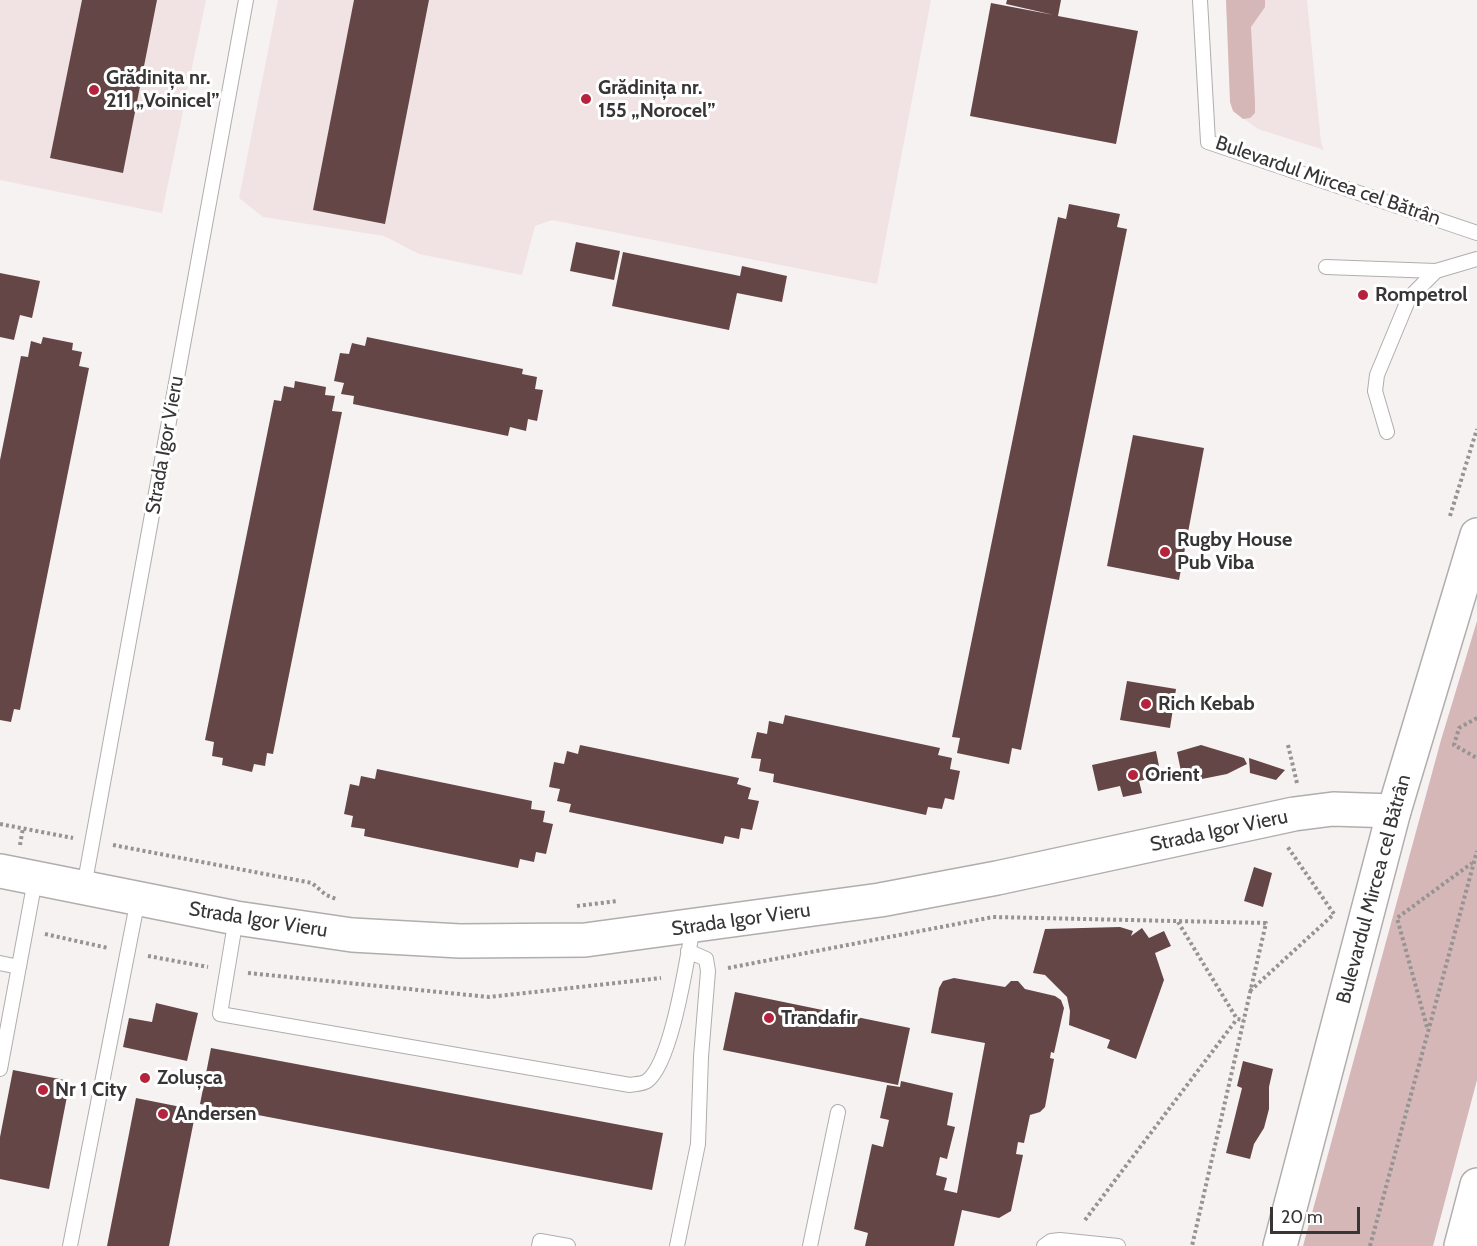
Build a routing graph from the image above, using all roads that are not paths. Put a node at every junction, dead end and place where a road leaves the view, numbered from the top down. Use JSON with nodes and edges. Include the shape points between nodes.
{"nodes":[{"id":1,"x":246,"y":0,"type":"edge"},
{"id":2,"x":1200,"y":0,"type":"edge"},
{"id":3,"x":1477,"y":233,"type":"edge"},
{"id":4,"x":1477,"y":259,"type":"edge"},
{"id":5,"x":1326,"y":267,"type":"dead end"},
{"id":6,"x":1436,"y":272,"type":"junction"},
{"id":7,"x":1387,"y":432,"type":"dead end"},
{"id":8,"x":1477,"y":535,"type":"edge"},
{"id":9,"x":1394,"y":811,"type":"junction"},
{"id":10,"x":0,"y":871,"type":"edge"},
{"id":11,"x":35,"y":880,"type":"junction"},
{"id":12,"x":84,"y":889,"type":"junction"},
{"id":13,"x":138,"y":899,"type":"junction"},
{"id":14,"x":236,"y":918,"type":"junction"},
{"id":15,"x":690,"y":939,"type":"junction"},
{"id":16,"x":0,"y":963,"type":"edge"},
{"id":17,"x":19,"y":967,"type":"junction"},
{"id":18,"x":0,"y":1069,"type":"edge"},
{"id":19,"x":838,"y":1112,"type":"dead end"},
{"id":20,"x":1477,"y":1185,"type":"edge"},
{"id":21,"x":70,"y":1246,"type":"edge"},
{"id":22,"x":538,"y":1246,"type":"edge"},
{"id":23,"x":568,"y":1246,"type":"edge"},
{"id":24,"x":677,"y":1246,"type":"edge"},
{"id":25,"x":810,"y":1246,"type":"edge"},
{"id":26,"x":1044,"y":1246,"type":"edge"},
{"id":27,"x":1118,"y":1246,"type":"edge"},
{"id":28,"x":1280,"y":1246,"type":"edge"},
{"id":29,"x":1461,"y":1246,"type":"edge"}],
"edges":[{"from":1,"to":12,"type":"lane","name":"Strada Igor Vieru"},
{"from":2,"to":3,"type":"lane","name":"Bulevardul Mircea cel Bătrân","via":[[1208,142]]},
{"from":4,"to":6,"type":"lane"},
{"from":5,"to":6,"type":"lane"},
{"from":6,"to":7,"type":"lane","via":[[1409,298],[1377,375],[1375,391]]},
{"from":8,"to":9,"type":"main road","name":"Bulevardul Mircea cel Bătrân"},
{"from":9,"to":15,"type":"main road","name":"Strada Igor Vieru","via":[[1333,809],[1294,814]]},
{"from":9,"to":28,"type":"main road","name":"Bulevardul Mircea cel Bătrân"},
{"from":10,"to":11,"type":"main road","name":"Strada Igor Vieru"},
{"from":11,"to":12,"type":"main road","name":"Strada Igor Vieru"},
{"from":11,"to":17,"type":"lane"},
{"from":12,"to":13,"type":"main road","name":"Strada Igor Vieru"},
{"from":13,"to":14,"type":"main road","name":"Strada Igor Vieru"},
{"from":13,"to":21,"type":"lane"},
{"from":14,"to":15,"type":"main road","name":"Strada Igor Vieru","via":[[352,935],[521,942]]},
{"from":14,"to":15,"type":"lane","via":[[220,1014],[630,1085],[647,1082],[656,1071],[677,1015]]},
{"from":15,"to":24,"type":"lane","via":[[706,959],[708,971],[699,1144]]},
{"from":16,"to":17,"type":"lane"},
{"from":17,"to":18,"type":"lane"},
{"from":19,"to":25,"type":"lane"},
{"from":20,"to":29,"type":"main road"},
{"from":22,"to":23,"type":"lane","via":[[540,1241]]},
{"from":26,"to":27,"type":"lane","via":[[1051,1241]]}]}
